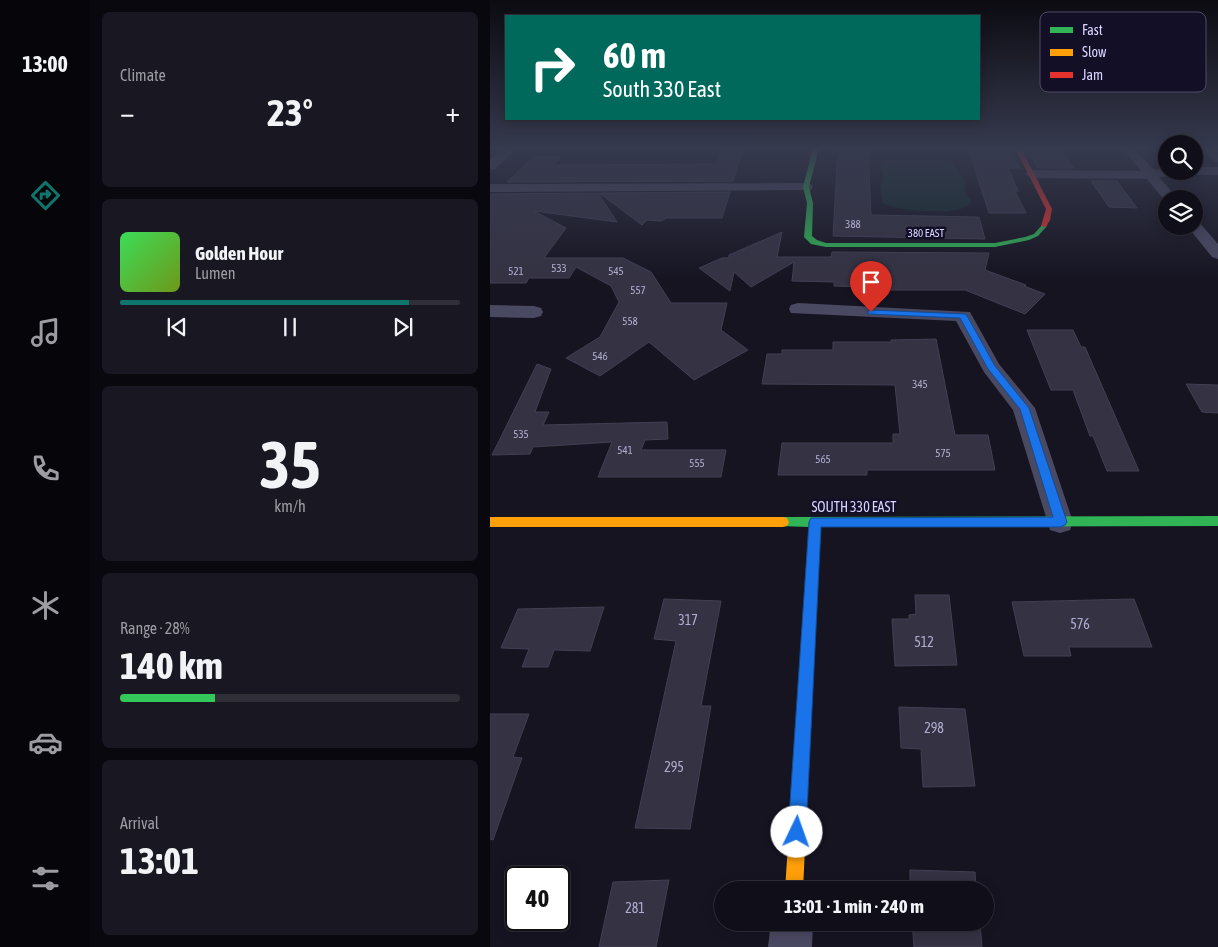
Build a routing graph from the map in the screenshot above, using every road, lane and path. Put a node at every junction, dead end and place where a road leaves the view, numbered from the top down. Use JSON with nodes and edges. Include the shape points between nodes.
{"nodes":[{"id":1,"x":807,"y":192,"type":"edge"},
{"id":2,"x":1041,"y":192,"type":"edge"},
{"id":3,"x":1202,"y":235,"type":"edge"},
{"id":4,"x":1218,"y":254,"type":"edge"},
{"id":5,"x":798,"y":309,"type":"dead end"},
{"id":6,"x":490,"y":311,"type":"edge"},
{"id":7,"x":534,"y":312,"type":"dead end"},
{"id":8,"x":1218,"y":521,"type":"edge"},
{"id":9,"x":815,"y":522,"type":"junction"},
{"id":10,"x":1060,"y":522,"type":"junction"},
{"id":11,"x":491,"y":524,"type":"edge"},
{"id":12,"x":795,"y":881,"type":"edge"},
{"id":13,"x":791,"y":931,"type":"edge"},
{"id":14,"x":790,"y":947,"type":"edge"}],
"edges":[{"from":1,"to":2,"type":"street","name":"380 EAST","via":[[810,203],[807,231],[814,242],[826,245],[985,246],[1015,243],[1045,227],[1049,208]]},
{"from":3,"to":4,"type":"street"},
{"from":5,"to":10,"type":"street","via":[[963,316],[991,367],[1024,408]]},
{"from":6,"to":7,"type":"street"},
{"from":8,"to":10,"type":"street","name":"SOUTH 330 EAST"},
{"from":9,"to":10,"type":"street","name":"SOUTH 330 EAST"},
{"from":9,"to":11,"type":"street","name":"SOUTH 330 EAST"},
{"from":9,"to":12,"type":"street"},
{"from":13,"to":14,"type":"street"}]}
